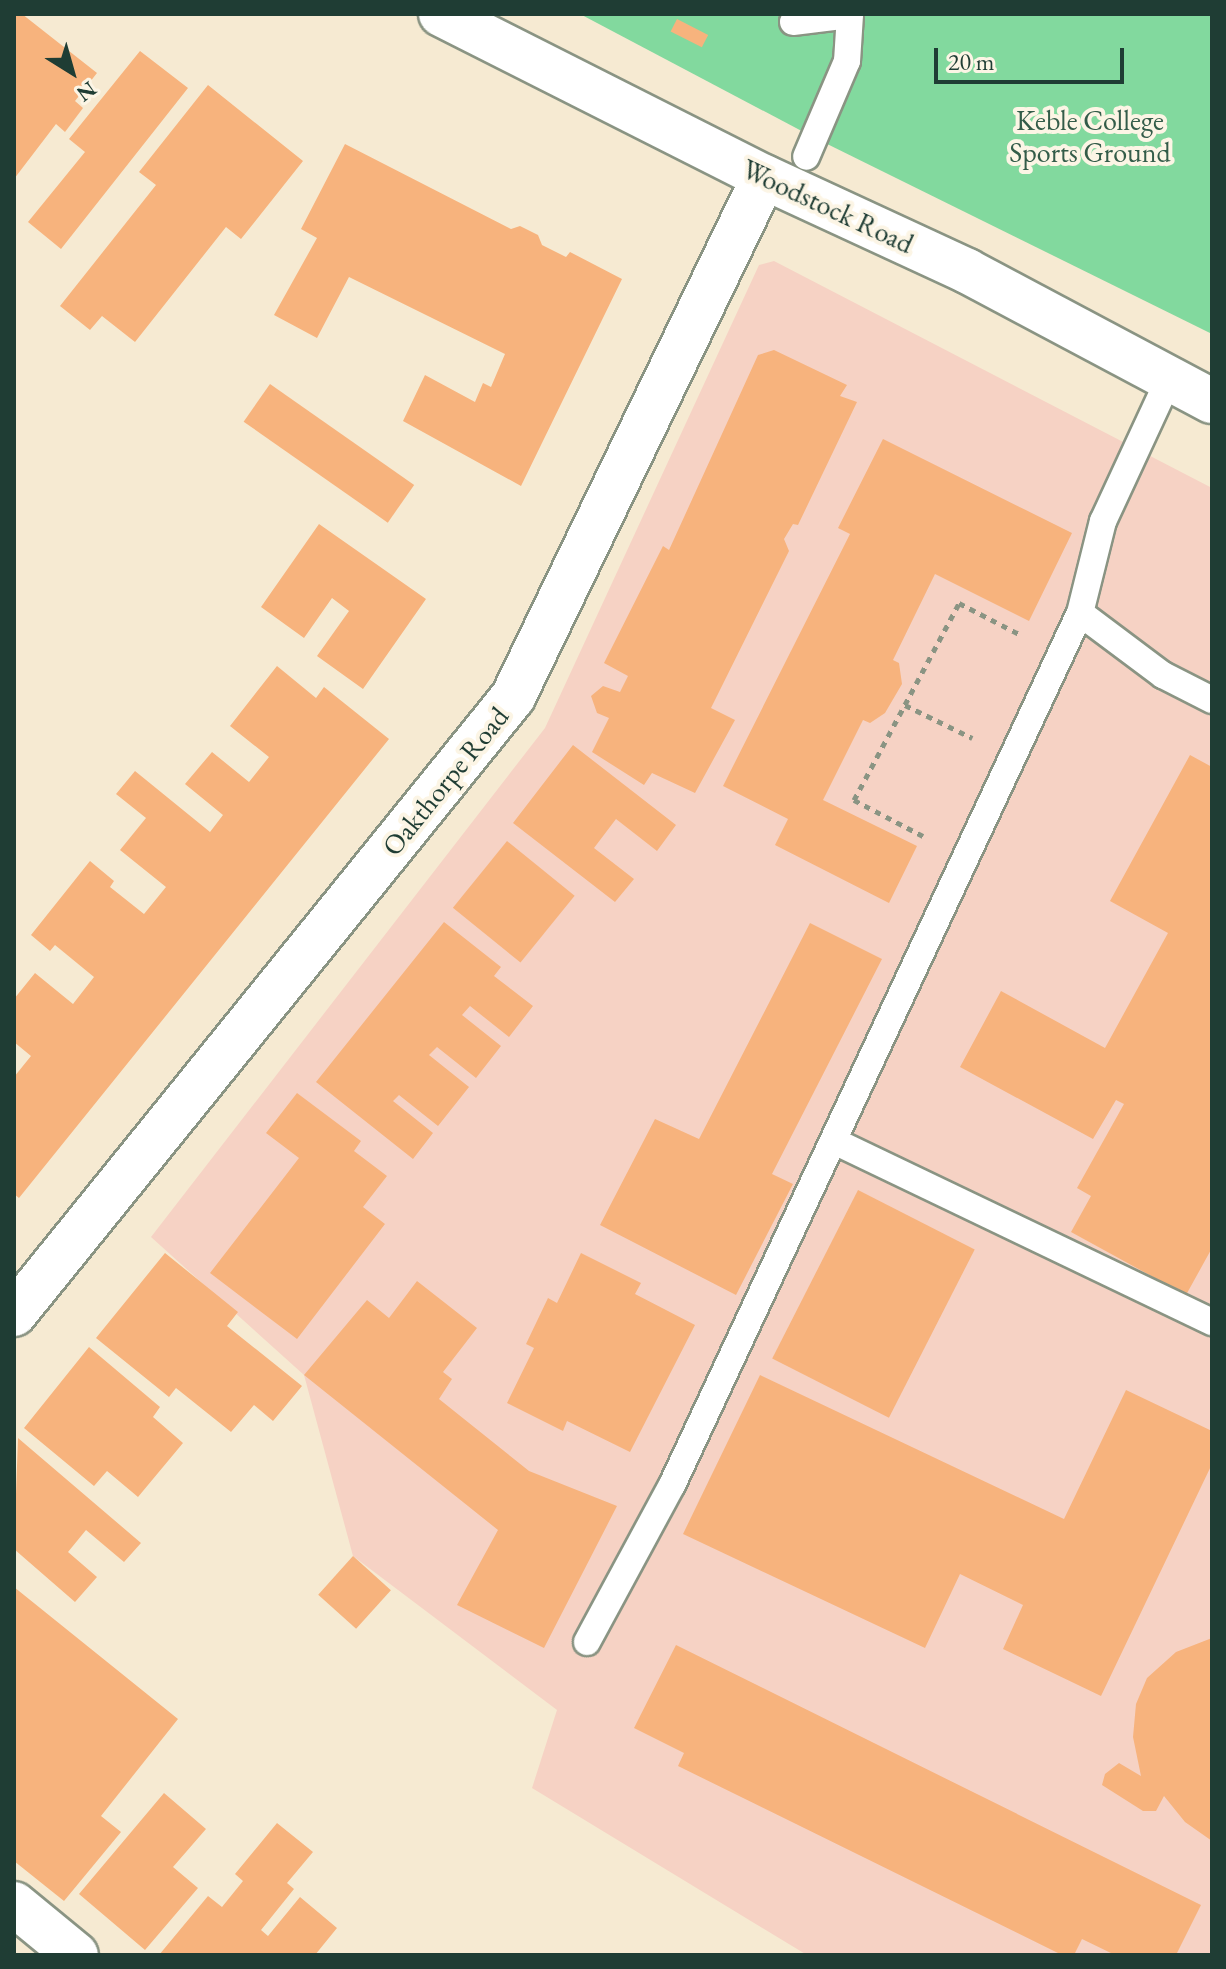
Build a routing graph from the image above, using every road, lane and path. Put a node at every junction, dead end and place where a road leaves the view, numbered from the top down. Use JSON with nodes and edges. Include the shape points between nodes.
{"nodes":[{"id":1,"x":441,"y":14,"type":"edge"},
{"id":2,"x":793,"y":22,"type":"dead end"},
{"id":3,"x":806,"y":157,"type":"dead end"},
{"id":4,"x":764,"y":177,"type":"junction"},
{"id":5,"x":1169,"y":379,"type":"junction"},
{"id":6,"x":1212,"y":401,"type":"edge"},
{"id":7,"x":1080,"y":613,"type":"junction"},
{"id":8,"x":1061,"y":656,"type":"junction"},
{"id":9,"x":1212,"y":700,"type":"edge"},
{"id":10,"x":905,"y":705,"type":"junction"},
{"id":11,"x":1013,"y":759,"type":"junction"},
{"id":12,"x":967,"y":858,"type":"junction"},
{"id":13,"x":836,"y":1142,"type":"junction"},
{"id":14,"x":14,"y":1314,"type":"edge"},
{"id":15,"x":1212,"y":1322,"type":"edge"},
{"id":16,"x":587,"y":1642,"type":"dead end"},
{"id":17,"x":14,"y":1904,"type":"edge"},
{"id":18,"x":76,"y":1955,"type":"edge"}],
"edges":[{"from":1,"to":4,"type":"street","name":"Woodstock Road"},
{"from":2,"to":3,"type":"lane","via":[[850,15],[847,61]]},
{"from":4,"to":5,"type":"street","name":"Woodstock Road","via":[[967,271]]},
{"from":4,"to":14,"type":"street","name":"Oakthorpe Road","via":[[513,697]]},
{"from":5,"to":6,"type":"street","name":"Woodstock Road"},
{"from":5,"to":7,"type":"lane","via":[[1103,521]]},
{"from":7,"to":8,"type":"lane"},
{"from":7,"to":9,"type":"lane","via":[[1163,675]]},
{"from":8,"to":10,"type":"path","via":[[959,603]]},
{"from":8,"to":11,"type":"lane"},
{"from":10,"to":11,"type":"path"},
{"from":10,"to":12,"type":"path","via":[[854,800]]},
{"from":11,"to":12,"type":"lane"},
{"from":12,"to":13,"type":"lane"},
{"from":13,"to":15,"type":"lane"},
{"from":13,"to":16,"type":"lane","via":[[672,1485]]},
{"from":17,"to":18,"type":"street"}]}
